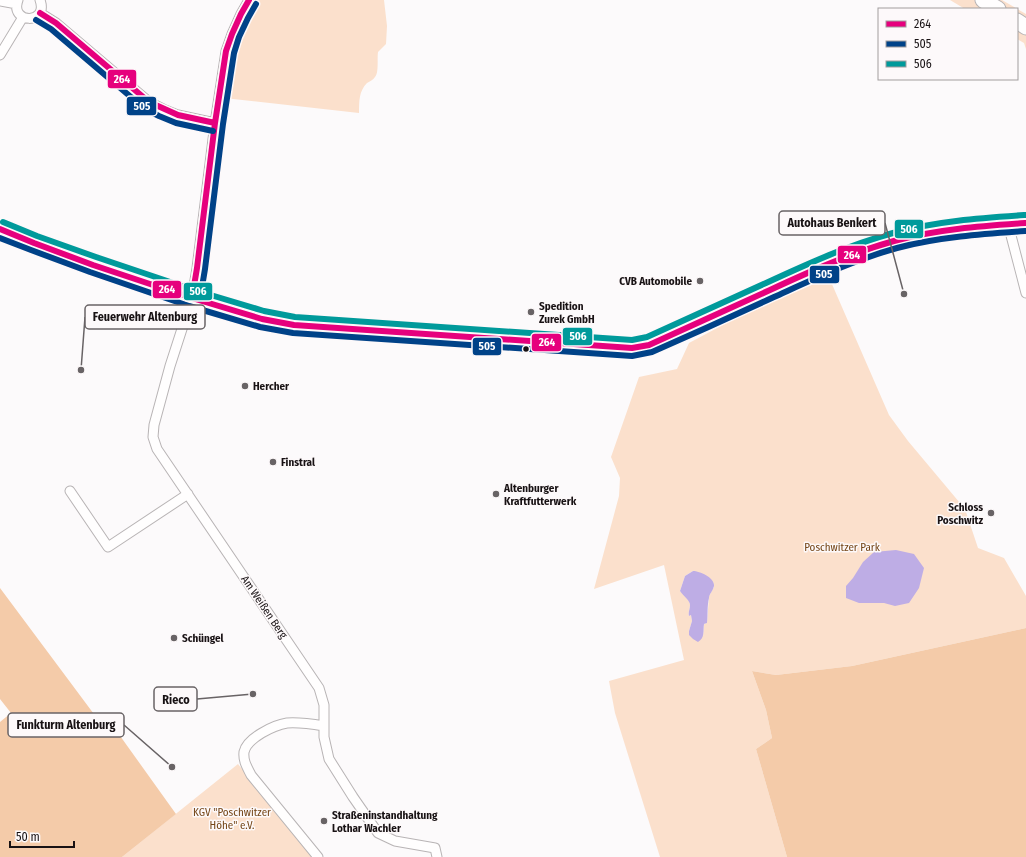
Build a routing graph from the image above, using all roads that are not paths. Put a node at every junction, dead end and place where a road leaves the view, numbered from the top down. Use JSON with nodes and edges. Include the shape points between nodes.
{"nodes":[{"id":1,"x":0,"y":0,"type":"edge"},
{"id":2,"x":40,"y":0,"type":"edge"},
{"id":3,"x":249,"y":0,"type":"edge"},
{"id":4,"x":983,"y":0,"type":"edge"},
{"id":5,"x":17,"y":2,"type":"edge"},
{"id":6,"x":996,"y":8,"type":"edge"},
{"id":7,"x":40,"y":13,"type":"junction"},
{"id":8,"x":23,"y":17,"type":"junction"},
{"id":9,"x":0,"y":55,"type":"edge"},
{"id":10,"x":215,"y":123,"type":"junction"},
{"id":11,"x":1026,"y":223,"type":"edge"},
{"id":12,"x":1008,"y":224,"type":"junction"},
{"id":13,"x":0,"y":229,"type":"edge"},
{"id":14,"x":1026,"y":293,"type":"edge"},
{"id":15,"x":192,"y":298,"type":"junction"},
{"id":16,"x":70,"y":491,"type":"dead end"},
{"id":17,"x":188,"y":494,"type":"junction"},
{"id":18,"x":324,"y":726,"type":"junction"},
{"id":19,"x":318,"y":857,"type":"edge"},
{"id":20,"x":437,"y":857,"type":"edge"}],
"edges":[{"from":1,"to":5,"type":"street"},
{"from":2,"to":7,"type":"street"},
{"from":3,"to":10,"type":"street","name":"Am Weißen Berg","via":[[226,51]]},
{"from":4,"to":6,"type":"highway"},
{"from":5,"to":8,"type":"street","via":[[18,12]]},
{"from":7,"to":8,"type":"street","via":[[30,19]]},
{"from":7,"to":10,"type":"street","via":[[56,22],[149,102],[178,115]]},
{"from":8,"to":9,"type":"street"},
{"from":10,"to":15,"type":"street","name":"Am Weißen Berg"},
{"from":11,"to":12,"type":"street"},
{"from":12,"to":14,"type":"street"},
{"from":12,"to":15,"type":"street","via":[[940,231],[855,253],[649,345],[632,348],[294,325],[262,319]]},
{"from":13,"to":15,"type":"street","via":[[91,264]]},
{"from":15,"to":17,"type":"street","name":"Am Weißen Berg","via":[[170,366],[153,437],[157,449]]},
{"from":16,"to":17,"type":"street","via":[[108,547]]},
{"from":17,"to":18,"type":"street","name":"Am Weißen Berg","via":[[319,688],[324,705]]},
{"from":18,"to":19,"type":"street","via":[[301,723],[276,725],[258,735],[244,750],[245,764],[251,775]]},
{"from":18,"to":20,"type":"street","name":"Am Weißen Berg","via":[[329,759],[378,833],[395,842],[435,848]]}]}
